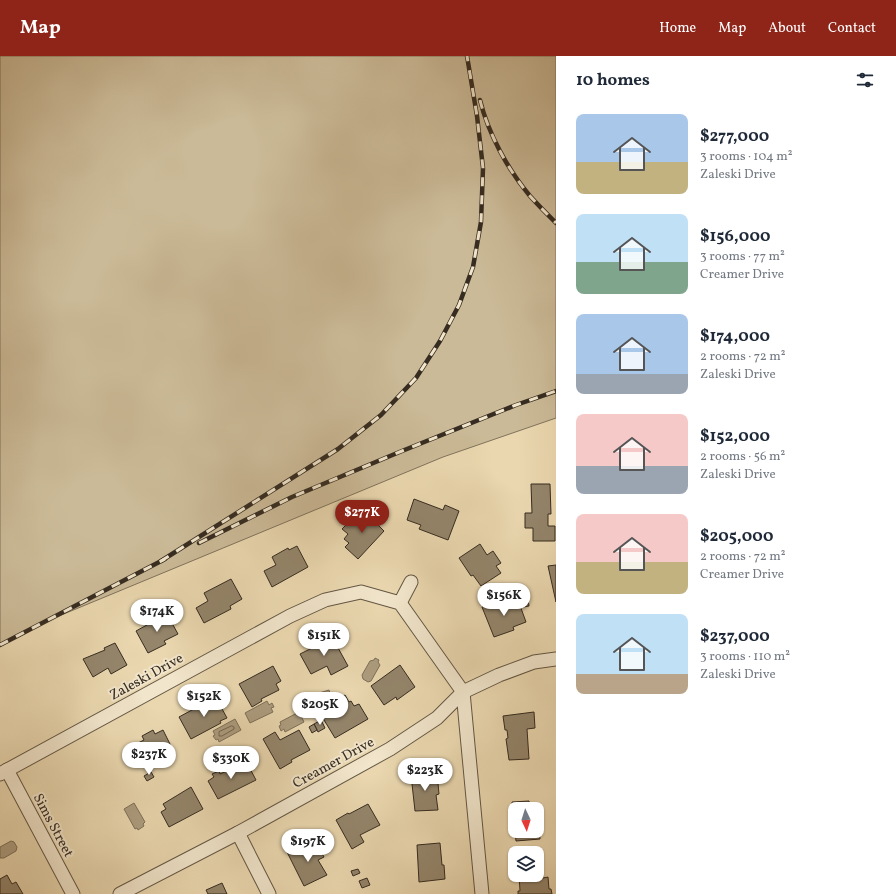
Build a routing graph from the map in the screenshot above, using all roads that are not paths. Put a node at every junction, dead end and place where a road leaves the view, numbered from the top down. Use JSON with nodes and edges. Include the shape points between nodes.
{"nodes":[{"id":1,"x":411,"y":582,"type":"dead end"},
{"id":2,"x":400,"y":603,"type":"junction"},
{"id":3,"x":556,"y":659,"type":"edge"},
{"id":4,"x":463,"y":692,"type":"junction"},
{"id":5,"x":3,"y":772,"type":"edge"},
{"id":6,"x":238,"y":833,"type":"junction"},
{"id":7,"x":73,"y":894,"type":"edge"},
{"id":8,"x":120,"y":894,"type":"edge"},
{"id":9,"x":269,"y":894,"type":"edge"},
{"id":10,"x":482,"y":894,"type":"edge"}],
"edges":[{"from":1,"to":2,"type":"street"},
{"from":2,"to":4,"type":"street"},
{"from":2,"to":5,"type":"street","name":"Zaleski Drive","via":[[361,592],[325,600],[290,616]]},
{"from":3,"to":4,"type":"street","name":"Creamer Drive","via":[[534,662]]},
{"from":4,"to":6,"type":"street","name":"Creamer Drive","via":[[437,718],[390,749]]},
{"from":4,"to":10,"type":"street"},
{"from":5,"to":7,"type":"street","name":"Sims Street"},
{"from":6,"to":8,"type":"street","name":"Creamer Drive"},
{"from":6,"to":9,"type":"street"}]}
